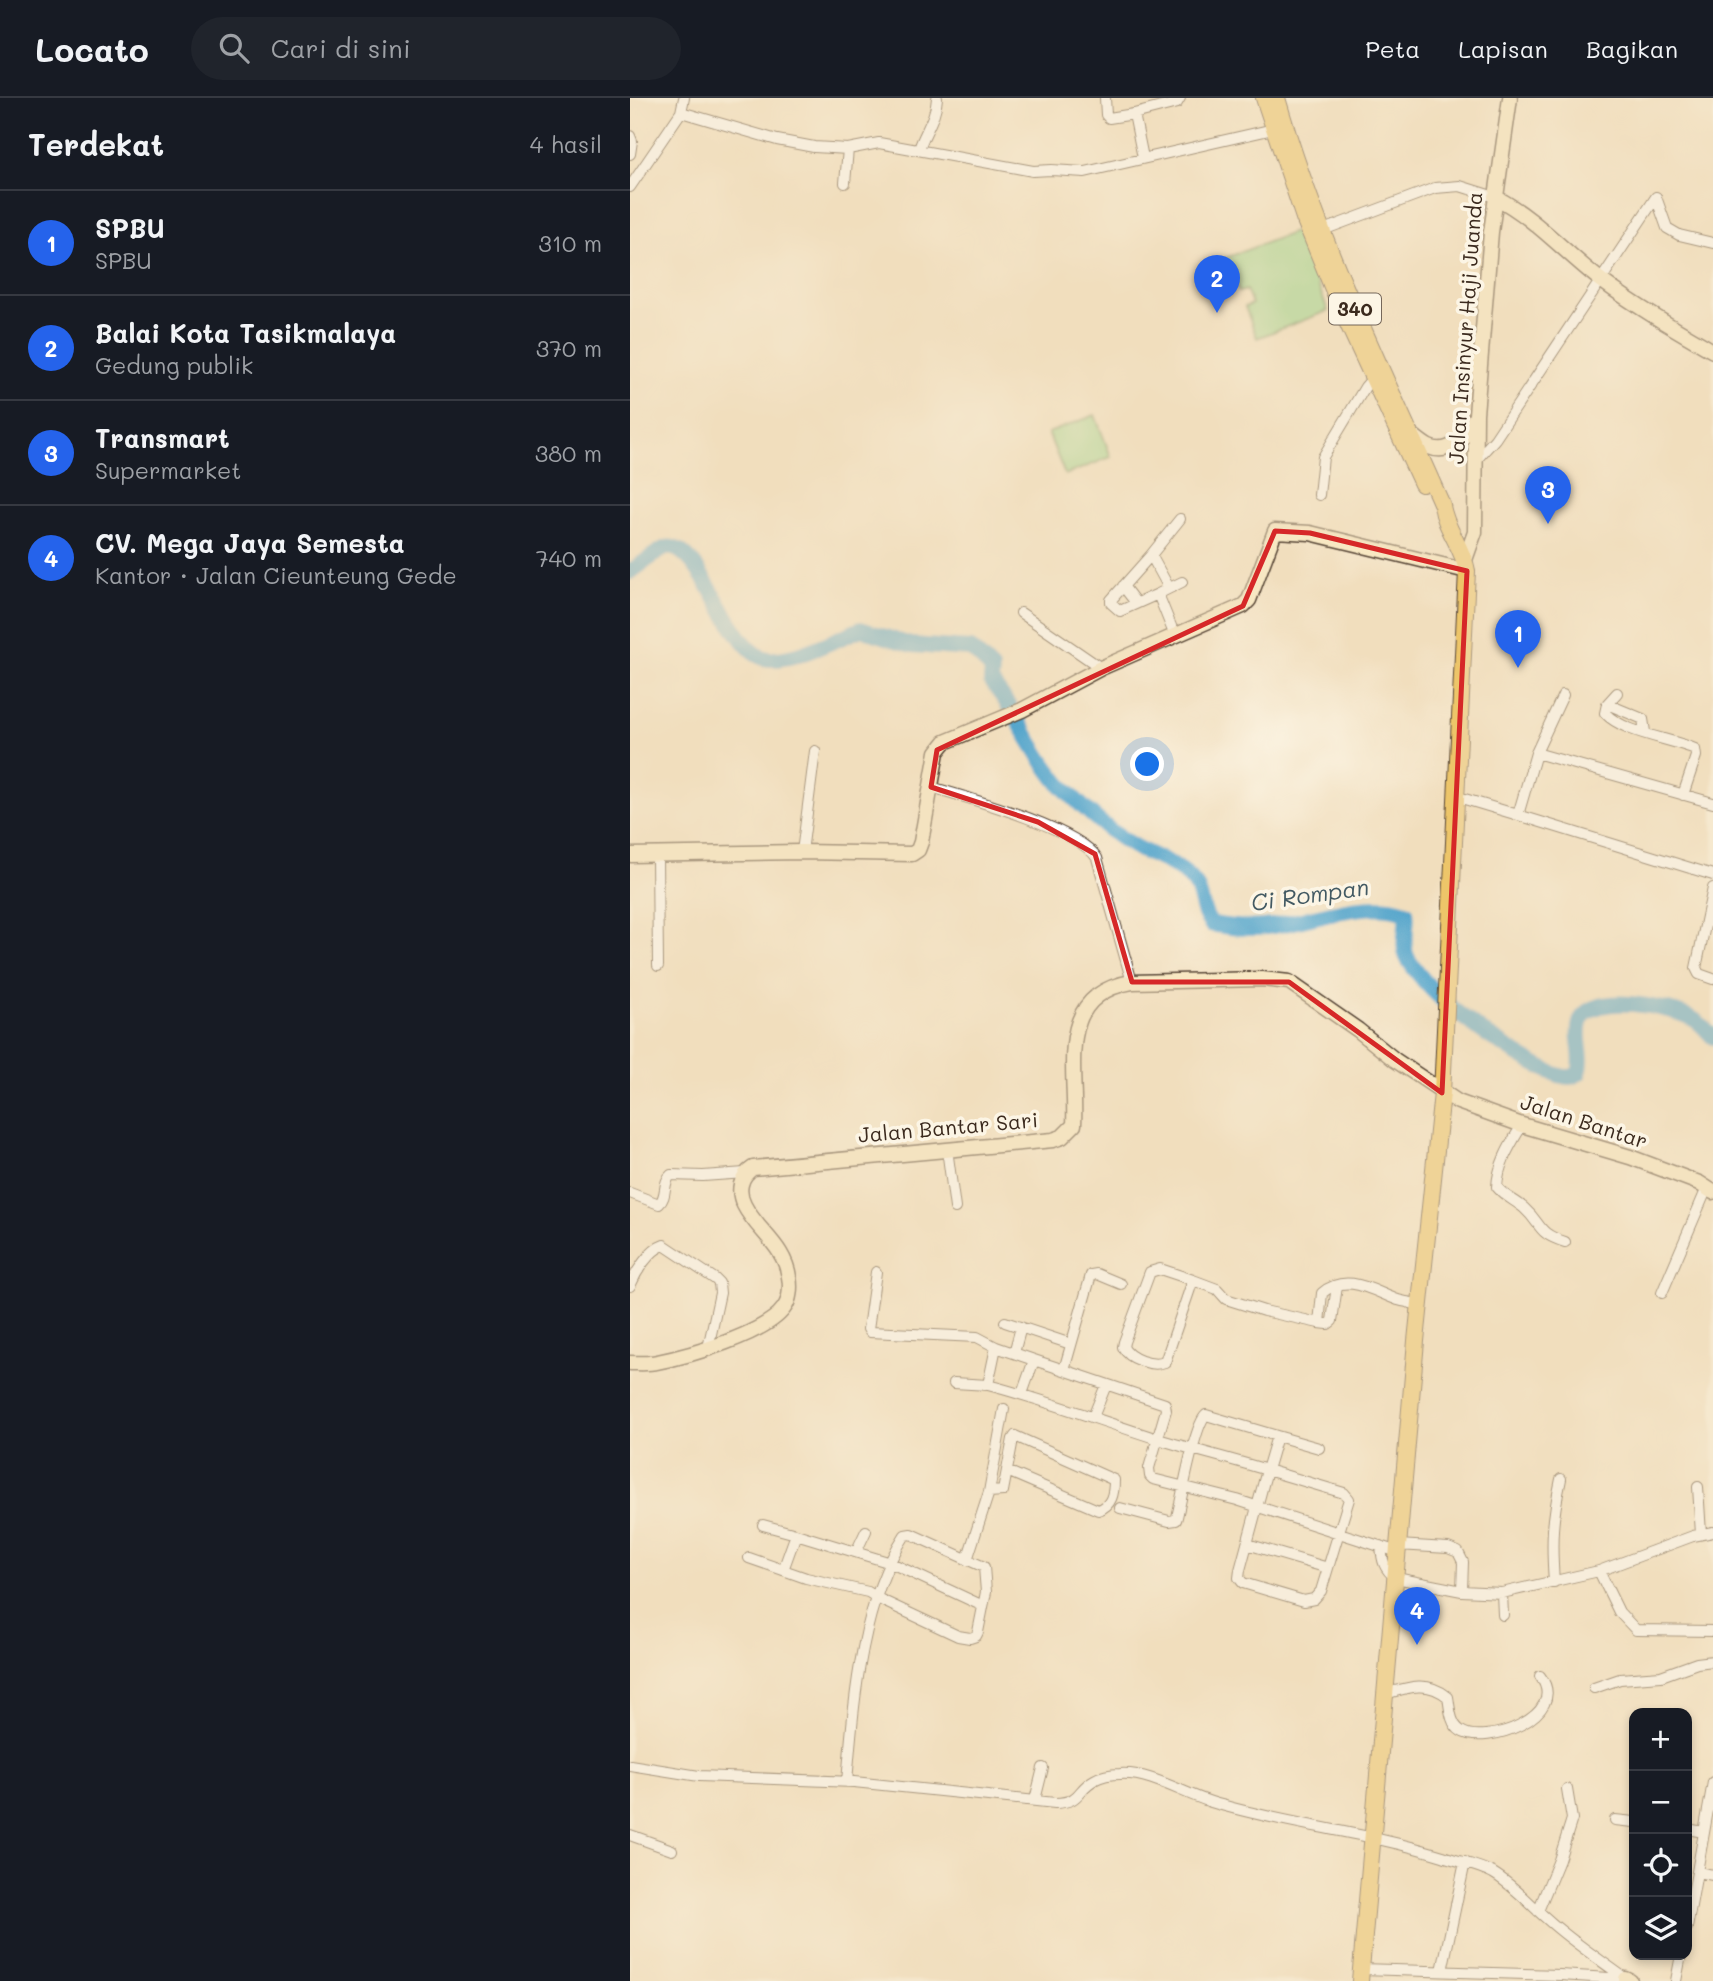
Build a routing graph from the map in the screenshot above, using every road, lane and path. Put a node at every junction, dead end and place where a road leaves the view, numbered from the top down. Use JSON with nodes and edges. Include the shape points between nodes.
{"nodes":[{"id":1,"x":684,"y":98,"type":"edge"},
{"id":2,"x":937,"y":98,"type":"edge"},
{"id":3,"x":1105,"y":98,"type":"edge"},
{"id":4,"x":1180,"y":98,"type":"edge"},
{"id":5,"x":1264,"y":98,"type":"edge"},
{"id":6,"x":1277,"y":98,"type":"edge"},
{"id":7,"x":1510,"y":98,"type":"edge"},
{"id":8,"x":681,"y":113,"type":"junction"},
{"id":9,"x":1134,"y":114,"type":"junction"},
{"id":10,"x":1280,"y":128,"type":"junction"},
{"id":11,"x":630,"y":136,"type":"edge"},
{"id":12,"x":848,"y":149,"type":"junction"},
{"id":13,"x":919,"y":149,"type":"junction"},
{"id":14,"x":631,"y":153,"type":"edge"},
{"id":15,"x":1143,"y":159,"type":"junction"},
{"id":16,"x":645,"y":163,"type":"junction"},
{"id":17,"x":845,"y":184,"type":"dead end"},
{"id":18,"x":630,"y":187,"type":"edge"},
{"id":19,"x":1495,"y":197,"type":"junction"},
{"id":20,"x":1323,"y":230,"type":"junction"},
{"id":21,"x":1713,"y":243,"type":"edge"},
{"id":22,"x":1601,"y":280,"type":"junction"},
{"id":23,"x":1348,"y":308,"type":"junction"},
{"id":24,"x":1713,"y":351,"type":"edge"},
{"id":25,"x":1372,"y":379,"type":"junction"},
{"id":26,"x":1476,"y":414,"type":"junction"},
{"id":27,"x":1410,"y":433,"type":"junction"},
{"id":28,"x":1476,"y":459,"type":"junction"},
{"id":29,"x":1319,"y":495,"type":"dead end"},
{"id":30,"x":1444,"y":516,"type":"junction"},
{"id":31,"x":1180,"y":519,"type":"dead end"},
{"id":32,"x":1151,"y":555,"type":"junction"},
{"id":33,"x":1466,"y":565,"type":"junction"},
{"id":34,"x":1182,"y":582,"type":"dead end"},
{"id":35,"x":1123,"y":586,"type":"junction"},
{"id":36,"x":1169,"y":588,"type":"junction"},
{"id":37,"x":1158,"y":594,"type":"junction"},
{"id":38,"x":1136,"y":603,"type":"junction"},
{"id":39,"x":1021,"y":613,"type":"dead end"},
{"id":40,"x":1175,"y":636,"type":"junction"},
{"id":41,"x":1101,"y":668,"type":"junction"},
{"id":42,"x":1617,"y":693,"type":"dead end"},
{"id":43,"x":1563,"y":695,"type":"dead end"},
{"id":44,"x":815,"y":751,"type":"dead end"},
{"id":45,"x":1536,"y":753,"type":"junction"},
{"id":46,"x":931,"y":787,"type":"junction"},
{"id":47,"x":1683,"y":795,"type":"junction"},
{"id":48,"x":1458,"y":797,"type":"junction"},
{"id":49,"x":1713,"y":803,"type":"edge"},
{"id":50,"x":1518,"y":815,"type":"junction"},
{"id":51,"x":802,"y":852,"type":"junction"},
{"id":52,"x":657,"y":854,"type":"junction"},
{"id":53,"x":630,"y":855,"type":"edge"},
{"id":54,"x":1713,"y":875,"type":"edge"},
{"id":55,"x":1713,"y":888,"type":"edge"},
{"id":56,"x":658,"y":966,"type":"dead end"},
{"id":57,"x":1713,"y":979,"type":"edge"},
{"id":58,"x":1132,"y":982,"type":"junction"},
{"id":59,"x":1442,"y":1093,"type":"junction"},
{"id":60,"x":1522,"y":1125,"type":"junction"},
{"id":61,"x":947,"y":1149,"type":"junction"},
{"id":62,"x":745,"y":1173,"type":"junction"},
{"id":63,"x":1710,"y":1190,"type":"edge"},
{"id":64,"x":630,"y":1193,"type":"edge"},
{"id":65,"x":955,"y":1208,"type":"dead end"},
{"id":66,"x":1565,"y":1242,"type":"dead end"},
{"id":67,"x":876,"y":1272,"type":"dead end"},
{"id":68,"x":1193,"y":1280,"type":"junction"},
{"id":69,"x":1121,"y":1284,"type":"dead end"},
{"id":70,"x":630,"y":1286,"type":"edge"},
{"id":71,"x":1338,"y":1286,"type":"junction"},
{"id":72,"x":1662,"y":1293,"type":"dead end"},
{"id":73,"x":1420,"y":1305,"type":"junction"},
{"id":74,"x":1005,"y":1322,"type":"dead end"},
{"id":75,"x":1319,"y":1323,"type":"junction"},
{"id":76,"x":1021,"y":1327,"type":"junction"},
{"id":77,"x":1071,"y":1344,"type":"junction"},
{"id":78,"x":996,"y":1347,"type":"junction"},
{"id":79,"x":708,"y":1348,"type":"junction"},
{"id":80,"x":1014,"y":1353,"type":"junction"},
{"id":81,"x":1034,"y":1360,"type":"junction"},
{"id":82,"x":630,"y":1363,"type":"edge"},
{"id":83,"x":1064,"y":1370,"type":"junction"},
{"id":84,"x":954,"y":1383,"type":"dead end"},
{"id":85,"x":988,"y":1385,"type":"junction"},
{"id":86,"x":1106,"y":1385,"type":"junction"},
{"id":87,"x":1023,"y":1394,"type":"junction"},
{"id":88,"x":1004,"y":1409,"type":"dead end"},
{"id":89,"x":1093,"y":1417,"type":"junction"},
{"id":90,"x":1277,"y":1436,"type":"junction"},
{"id":91,"x":1158,"y":1439,"type":"junction"},
{"id":92,"x":1193,"y":1448,"type":"junction"},
{"id":93,"x":1319,"y":1448,"type":"dead end"},
{"id":94,"x":1267,"y":1470,"type":"junction"},
{"id":95,"x":1007,"y":1471,"type":"junction"},
{"id":96,"x":1561,"y":1479,"type":"dead end"},
{"id":97,"x":1184,"y":1486,"type":"junction"},
{"id":98,"x":1698,"y":1487,"type":"dead end"},
{"id":99,"x":989,"y":1492,"type":"junction"},
{"id":100,"x":1257,"y":1507,"type":"junction"},
{"id":101,"x":1120,"y":1508,"type":"dead end"},
{"id":102,"x":763,"y":1525,"type":"dead end"},
{"id":103,"x":866,"y":1531,"type":"dead end"},
{"id":104,"x":1713,"y":1532,"type":"edge"},
{"id":105,"x":1339,"y":1533,"type":"junction"},
{"id":106,"x":796,"y":1534,"type":"junction"},
{"id":107,"x":1701,"y":1534,"type":"junction"},
{"id":108,"x":1247,"y":1544,"type":"junction"},
{"id":109,"x":1381,"y":1546,"type":"junction"},
{"id":110,"x":1398,"y":1549,"type":"junction"},
{"id":111,"x":856,"y":1552,"type":"junction"},
{"id":112,"x":749,"y":1558,"type":"dead end"},
{"id":113,"x":967,"y":1560,"type":"junction"},
{"id":114,"x":891,"y":1563,"type":"junction"},
{"id":115,"x":1328,"y":1568,"type":"junction"},
{"id":116,"x":783,"y":1570,"type":"junction"},
{"id":117,"x":1599,"y":1571,"type":"junction"},
{"id":118,"x":1396,"y":1578,"type":"junction"},
{"id":119,"x":1554,"y":1583,"type":"junction"},
{"id":120,"x":1462,"y":1591,"type":"junction"},
{"id":121,"x":1502,"y":1592,"type":"junction"},
{"id":122,"x":877,"y":1598,"type":"junction"},
{"id":123,"x":983,"y":1606,"type":"junction"},
{"id":124,"x":1503,"y":1615,"type":"dead end"},
{"id":125,"x":1713,"y":1631,"type":"edge"},
{"id":126,"x":1713,"y":1661,"type":"edge"},
{"id":127,"x":1540,"y":1676,"type":"dead end"},
{"id":128,"x":1594,"y":1688,"type":"dead end"},
{"id":129,"x":1385,"y":1694,"type":"junction"},
{"id":130,"x":630,"y":1765,"type":"edge"},
{"id":131,"x":1043,"y":1768,"type":"dead end"},
{"id":132,"x":847,"y":1782,"type":"junction"},
{"id":133,"x":1713,"y":1782,"type":"edge"},
{"id":134,"x":1567,"y":1790,"type":"dead end"},
{"id":135,"x":1035,"y":1800,"type":"junction"},
{"id":136,"x":1615,"y":1820,"type":"dead end"},
{"id":137,"x":1629,"y":1821,"type":"edge"},
{"id":138,"x":1692,"y":1830,"type":"edge"},
{"id":139,"x":1704,"y":1832,"type":"junction"},
{"id":140,"x":630,"y":1835,"type":"edge"},
{"id":141,"x":1374,"y":1838,"type":"junction"},
{"id":142,"x":672,"y":1850,"type":"dead end"},
{"id":143,"x":1465,"y":1862,"type":"junction"},
{"id":144,"x":1697,"y":1872,"type":"junction"},
{"id":145,"x":1713,"y":1875,"type":"edge"},
{"id":146,"x":1692,"y":1900,"type":"edge"},
{"id":147,"x":1538,"y":1911,"type":"junction"},
{"id":148,"x":1680,"y":1960,"type":"edge"},
{"id":149,"x":1442,"y":1972,"type":"junction"},
{"id":150,"x":1361,"y":1975,"type":"edge"},
{"id":151,"x":1455,"y":1977,"type":"edge"},
{"id":152,"x":1525,"y":1978,"type":"edge"},
{"id":153,"x":1628,"y":1980,"type":"edge"},
{"id":154,"x":1675,"y":1981,"type":"edge"}],
"edges":[{"from":1,"to":8,"type":"street"},
{"from":2,"to":13,"type":"street","via":[[935,116]]},
{"from":3,"to":9,"type":"street","via":[[1107,117]]},
{"from":4,"to":9,"type":"street","via":[[1177,103]]},
{"from":5,"to":10,"type":"main road"},
{"from":6,"to":10,"type":"main road","number":"340"},
{"from":7,"to":19,"type":"street","name":"Jalan Insinyur Haji Juanda"},
{"from":8,"to":12,"type":"street","via":[[786,142]]},
{"from":8,"to":16,"type":"street"},
{"from":9,"to":15,"type":"street"},
{"from":10,"to":15,"type":"street"},
{"from":10,"to":20,"type":"main road","number":"340"},
{"from":10,"to":23,"type":"main road","number":"340","via":[[1304,218]]},
{"from":11,"to":14,"type":"street"},
{"from":12,"to":13,"type":"street","via":[[879,143]]},
{"from":12,"to":17,"type":"street"},
{"from":13,"to":15,"type":"street","via":[[1033,171],[1085,172]]},
{"from":14,"to":16,"type":"street"},
{"from":16,"to":18,"type":"street"},
{"from":19,"to":20,"type":"street","via":[[1460,186],[1435,188]]},
{"from":19,"to":22,"type":"street"},
{"from":19,"to":26,"type":"street","name":"Jalan Insinyur Haji Juanda"},
{"from":20,"to":23,"type":"main road","number":"340"},
{"from":21,"to":22,"type":"street","via":[[1667,228],[1656,197]]},
{"from":22,"to":24,"type":"street"},
{"from":22,"to":28,"type":"street","via":[[1495,439]]},
{"from":23,"to":25,"type":"main road","number":"340"},
{"from":23,"to":27,"type":"main road","number":"340"},
{"from":25,"to":29,"type":"street","via":[[1323,457]]},
{"from":25,"to":30,"type":"main road","number":"340","via":[[1433,509]]},
{"from":26,"to":27,"type":"street","via":[[1469,431],[1444,449],[1430,447]]},
{"from":26,"to":28,"type":"street","name":"Jalan Insinyur Haji Juanda"},
{"from":27,"to":30,"type":"main road","number":"340"},
{"from":28,"to":33,"type":"street","name":"Jalan Insinyur Haji Juanda","via":[[1475,532]]},
{"from":30,"to":33,"type":"main road"},
{"from":31,"to":32,"type":"street"},
{"from":32,"to":35,"type":"street"},
{"from":32,"to":36,"type":"street"},
{"from":33,"to":40,"type":"street","via":[[1310,533],[1277,531],[1246,603]]},
{"from":33,"to":48,"type":"main road"},
{"from":34,"to":36,"type":"street"},
{"from":35,"to":38,"type":"street"},
{"from":35,"to":38,"type":"street","via":[[1111,603],[1120,611]]},
{"from":36,"to":37,"type":"street"},
{"from":37,"to":38,"type":"street"},
{"from":37,"to":40,"type":"street"},
{"from":39,"to":41,"type":"street"},
{"from":40,"to":41,"type":"street"},
{"from":41,"to":46,"type":"street","via":[[1022,710],[945,742],[937,752]]},
{"from":42,"to":47,"type":"street","via":[[1606,704],[1643,719],[1644,732],[1695,749]]},
{"from":43,"to":45,"type":"street"},
{"from":44,"to":51,"type":"street"},
{"from":45,"to":47,"type":"street"},
{"from":45,"to":50,"type":"street"},
{"from":46,"to":51,"type":"street","via":[[921,842],[912,854]]},
{"from":46,"to":58,"type":"street","via":[[1038,822],[1093,852]]},
{"from":47,"to":49,"type":"street"},
{"from":48,"to":50,"type":"street"},
{"from":48,"to":59,"type":"main road"},
{"from":50,"to":54,"type":"street"},
{"from":51,"to":52,"type":"street"},
{"from":52,"to":53,"type":"street"},
{"from":52,"to":56,"type":"street"},
{"from":55,"to":57,"type":"street","via":[[1696,968]]},
{"from":58,"to":59,"type":"street","name":"Jalan Bantar Sari","via":[[1290,982]]},
{"from":58,"to":61,"type":"street","name":"Jalan Bantar Sari","via":[[1103,991],[1078,1021],[1072,1044],[1075,1108],[1070,1131],[1053,1140]]},
{"from":59,"to":60,"type":"street","name":"Jalan Bantar"},
{"from":59,"to":73,"type":"main road"},
{"from":60,"to":63,"type":"street","name":"Jalan Bantar","via":[[1630,1157]]},
{"from":60,"to":66,"type":"street","via":[[1499,1171],[1497,1187],[1524,1209],[1547,1237]]},
{"from":61,"to":62,"type":"street","name":"Jalan Bantar Sari","via":[[753,1168]]},
{"from":61,"to":65,"type":"street"},
{"from":62,"to":64,"type":"street","via":[[671,1175],[659,1203]]},
{"from":62,"to":79,"type":"street","via":[[740,1187],[744,1206],[786,1265],[789,1297],[779,1314],[754,1331]]},
{"from":63,"to":72,"type":"street"},
{"from":67,"to":78,"type":"street","via":[[869,1331],[974,1336]]},
{"from":68,"to":68,"type":"street","via":[[1165,1362],[1155,1364],[1128,1355],[1124,1342],[1150,1272],[1160,1269]]},
{"from":68,"to":75,"type":"street","via":[[1217,1289],[1226,1299]]},
{"from":69,"to":77,"type":"street","via":[[1091,1275]]},
{"from":70,"to":79,"type":"street","via":[[639,1268],[661,1245],[715,1279],[720,1293]]},
{"from":71,"to":73,"type":"street","via":[[1361,1284]]},
{"from":71,"to":75,"type":"street","via":[[1322,1293]]},
{"from":71,"to":75,"type":"street","via":[[1332,1321]]},
{"from":73,"to":110,"type":"main road"},
{"from":74,"to":76,"type":"street"},
{"from":76,"to":77,"type":"street"},
{"from":76,"to":80,"type":"street"},
{"from":77,"to":83,"type":"street"},
{"from":78,"to":80,"type":"street"},
{"from":78,"to":85,"type":"street"},
{"from":79,"to":82,"type":"street","via":[[655,1363]]},
{"from":80,"to":81,"type":"street"},
{"from":81,"to":83,"type":"street"},
{"from":81,"to":87,"type":"street"},
{"from":83,"to":86,"type":"street"},
{"from":84,"to":85,"type":"street"},
{"from":85,"to":87,"type":"street"},
{"from":86,"to":89,"type":"street"},
{"from":86,"to":91,"type":"street","via":[[1165,1404]]},
{"from":87,"to":89,"type":"street"},
{"from":88,"to":99,"type":"street"},
{"from":89,"to":91,"type":"street"},
{"from":90,"to":92,"type":"street","via":[[1206,1415]]},
{"from":90,"to":93,"type":"street"},
{"from":90,"to":94,"type":"street"},
{"from":91,"to":92,"type":"street"},
{"from":91,"to":97,"type":"street","via":[[1150,1476]]},
{"from":92,"to":94,"type":"street"},
{"from":92,"to":97,"type":"street"},
{"from":94,"to":100,"type":"street"},
{"from":94,"to":105,"type":"street","via":[[1348,1496]]},
{"from":95,"to":95,"type":"street","via":[[1013,1438],[1019,1437],[1114,1480],[1111,1501],[1098,1510]]},
{"from":95,"to":99,"type":"street","via":[[1002,1492]]},
{"from":96,"to":119,"type":"street","via":[[1552,1520]]},
{"from":97,"to":100,"type":"street"},
{"from":97,"to":101,"type":"street","via":[[1173,1521]]},
{"from":98,"to":107,"type":"street"},
{"from":99,"to":113,"type":"street"},
{"from":100,"to":105,"type":"street"},
{"from":100,"to":108,"type":"street"},
{"from":102,"to":106,"type":"street"},
{"from":103,"to":111,"type":"street"},
{"from":104,"to":107,"type":"street"},
{"from":105,"to":109,"type":"street"},
{"from":105,"to":115,"type":"street"},
{"from":106,"to":111,"type":"street"},
{"from":106,"to":116,"type":"street"},
{"from":107,"to":117,"type":"street"},
{"from":108,"to":115,"type":"street"},
{"from":108,"to":115,"type":"street","via":[[1239,1575],[1243,1583],[1309,1601],[1318,1595]]},
{"from":109,"to":110,"type":"street"},
{"from":109,"to":118,"type":"street","via":[[1383,1564]]},
{"from":110,"to":118,"type":"main road"},
{"from":110,"to":120,"type":"street","via":[[1458,1552],[1463,1562]]},
{"from":111,"to":114,"type":"street"},
{"from":112,"to":116,"type":"street"},
{"from":113,"to":114,"type":"street","via":[[911,1534],[905,1535]]},
{"from":113,"to":123,"type":"street","via":[[984,1567]]},
{"from":114,"to":122,"type":"street"},
{"from":114,"to":123,"type":"street"},
{"from":116,"to":122,"type":"street"},
{"from":117,"to":119,"type":"street"},
{"from":117,"to":125,"type":"street","via":[[1617,1607],[1636,1630]]},
{"from":118,"to":120,"type":"street"},
{"from":118,"to":129,"type":"main road"},
{"from":119,"to":121,"type":"street"},
{"from":120,"to":121,"type":"street"},
{"from":121,"to":124,"type":"street"},
{"from":122,"to":123,"type":"street","via":[[970,1638],[978,1632]]},
{"from":122,"to":132,"type":"street","via":[[855,1692]]},
{"from":126,"to":128,"type":"street"},
{"from":127,"to":129,"type":"street","via":[[1547,1695],[1540,1713],[1528,1722],[1491,1734],[1460,1731],[1453,1722],[1448,1697],[1438,1689],[1410,1686]]},
{"from":129,"to":141,"type":"main road"},
{"from":130,"to":132,"type":"street","via":[[699,1776]]},
{"from":131,"to":135,"type":"street"},
{"from":132,"to":135,"type":"street"},
{"from":133,"to":139,"type":"street"},
{"from":134,"to":147,"type":"street","via":[[1572,1819]]},
{"from":135,"to":141,"type":"street","via":[[1068,1803],[1093,1780],[1122,1774],[1141,1776],[1211,1802]]},
{"from":136,"to":137,"type":"street"},
{"from":138,"to":139,"type":"street"},
{"from":139,"to":144,"type":"street"},
{"from":140,"to":142,"type":"street"},
{"from":141,"to":143,"type":"street"},
{"from":141,"to":150,"type":"main road"},
{"from":143,"to":147,"type":"street","via":[[1493,1873]]},
{"from":143,"to":149,"type":"street"},
{"from":144,"to":145,"type":"street"},
{"from":144,"to":146,"type":"street"},
{"from":147,"to":153,"type":"street"},
{"from":148,"to":154,"type":"street"},
{"from":149,"to":150,"type":"street"},
{"from":149,"to":151,"type":"street"},
{"from":151,"to":152,"type":"street"},
{"from":152,"to":153,"type":"street"}]}
